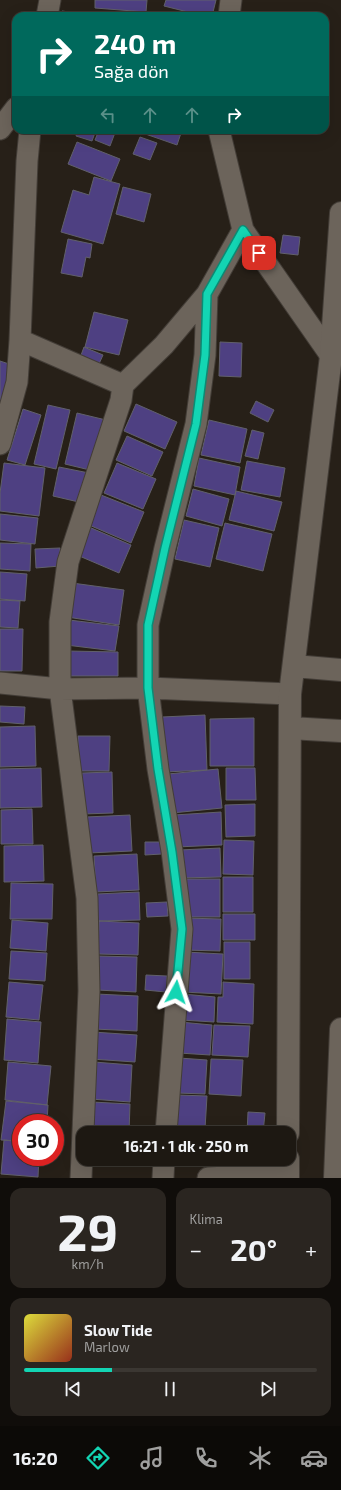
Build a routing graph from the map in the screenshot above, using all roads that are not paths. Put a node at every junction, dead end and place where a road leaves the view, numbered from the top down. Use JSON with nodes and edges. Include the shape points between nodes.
{"nodes":[{"id":1,"x":50,"y":0,"type":"edge"},
{"id":2,"x":231,"y":0,"type":"edge"},
{"id":3,"x":48,"y":12,"type":"edge"},
{"id":4,"x":230,"y":12,"type":"edge"},
{"id":5,"x":12,"y":113,"type":"edge"},
{"id":6,"x":0,"y":129,"type":"edge"},
{"id":7,"x":30,"y":134,"type":"edge"},
{"id":8,"x":220,"y":134,"type":"edge"},
{"id":9,"x":341,"y":213,"type":"edge"},
{"id":10,"x":243,"y":230,"type":"junction"},
{"id":11,"x":207,"y":294,"type":"junction"},
{"id":12,"x":20,"y":340,"type":"junction"},
{"id":13,"x":332,"y":356,"type":"junction"},
{"id":14,"x":123,"y":385,"type":"junction"},
{"id":15,"x":0,"y":444,"type":"edge"},
{"id":16,"x":294,"y":666,"type":"junction"},
{"id":17,"x":341,"y":670,"type":"edge"},
{"id":18,"x":0,"y":683,"type":"edge"},
{"id":19,"x":148,"y":688,"type":"junction"},
{"id":20,"x":60,"y":689,"type":"junction"},
{"id":21,"x":290,"y":694,"type":"junction"},
{"id":22,"x":290,"y":728,"type":"junction"},
{"id":23,"x":341,"y":731,"type":"edge"},
{"id":24,"x":341,"y":1029,"type":"edge"},
{"id":25,"x":167,"y":1126,"type":"edge"},
{"id":26,"x":288,"y":1126,"type":"edge"},
{"id":27,"x":164,"y":1166,"type":"edge"},
{"id":28,"x":288,"y":1170,"type":"edge"},
{"id":29,"x":81,"y":1178,"type":"edge"},
{"id":30,"x":163,"y":1178,"type":"edge"},
{"id":31,"x":208,"y":1178,"type":"edge"},
{"id":32,"x":335,"y":1178,"type":"edge"}],
"edges":[{"from":1,"to":3,"type":"street"},
{"from":2,"to":4,"type":"street"},
{"from":5,"to":6,"type":"street"},
{"from":7,"to":12,"type":"street"},
{"from":8,"to":10,"type":"street"},
{"from":9,"to":13,"type":"main road"},
{"from":10,"to":11,"type":"street"},
{"from":10,"to":13,"type":"street"},
{"from":11,"to":14,"type":"street","via":[[164,345]]},
{"from":11,"to":19,"type":"street","via":[[205,355],[196,424],[148,625]]},
{"from":12,"to":14,"type":"street"},
{"from":12,"to":15,"type":"street","via":[[17,382]]},
{"from":13,"to":16,"type":"main road"},
{"from":14,"to":20,"type":"street","via":[[121,400],[68,562],[60,622]]},
{"from":16,"to":17,"type":"main road"},
{"from":16,"to":21,"type":"main road"},
{"from":18,"to":20,"type":"street"},
{"from":19,"to":20,"type":"street"},
{"from":19,"to":21,"type":"street"},
{"from":19,"to":25,"type":"street","via":[[182,929]]},
{"from":20,"to":29,"type":"street","via":[[87,898],[89,991]]},
{"from":21,"to":22,"type":"main road"},
{"from":22,"to":23,"type":"main road"},
{"from":22,"to":26,"type":"main road"},
{"from":24,"to":32,"type":"main road"},
{"from":27,"to":30,"type":"street"},
{"from":28,"to":31,"type":"street"}]}
